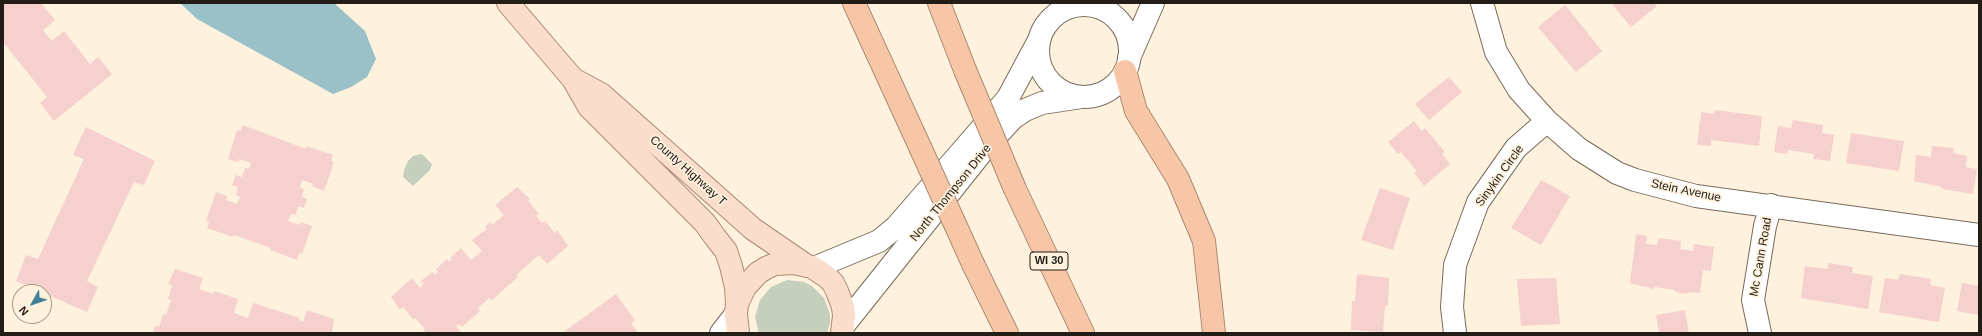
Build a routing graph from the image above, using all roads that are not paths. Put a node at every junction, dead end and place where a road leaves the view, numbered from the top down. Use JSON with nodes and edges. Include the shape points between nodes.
{"nodes":[{"id":1,"x":508,"y":3,"type":"edge"},
{"id":2,"x":854,"y":3,"type":"edge"},
{"id":3,"x":939,"y":3,"type":"edge"},
{"id":4,"x":1153,"y":3,"type":"edge"},
{"id":5,"x":1482,"y":3,"type":"edge"},
{"id":6,"x":1080,"y":4,"type":"edge"},
{"id":7,"x":1038,"y":42,"type":"junction"},
{"id":8,"x":1127,"y":64,"type":"junction"},
{"id":9,"x":573,"y":79,"type":"junction"},
{"id":10,"x":1082,"y":97,"type":"junction"},
{"id":11,"x":1547,"y":121,"type":"junction"},
{"id":12,"x":1771,"y":205,"type":"junction"},
{"id":13,"x":1979,"y":235,"type":"edge"},
{"id":14,"x":809,"y":266,"type":"junction"},
{"id":15,"x":737,"y":317,"type":"edge"},
{"id":16,"x":843,"y":329,"type":"edge"},
{"id":17,"x":721,"y":333,"type":"edge"},
{"id":18,"x":1007,"y":333,"type":"edge"},
{"id":19,"x":1083,"y":333,"type":"edge"},
{"id":20,"x":1214,"y":333,"type":"edge"},
{"id":21,"x":1455,"y":333,"type":"edge"},
{"id":22,"x":1760,"y":333,"type":"edge"}],
"edges":[{"from":1,"to":9,"type":"main road","name":"County Highway T"},
{"from":2,"to":18,"type":"highway","bridge":true},
{"from":3,"to":19,"type":"highway","number":"WI 30","bridge":true,"via":[[1015,189]]},
{"from":4,"to":8,"type":"street"},
{"from":5,"to":11,"type":"street","name":"Stein Avenue","via":[[1496,52],[1519,90]]},
{"from":6,"to":7,"type":"street","via":[[1052,17]]},
{"from":6,"to":8,"type":"street","via":[[1105,10],[1116,19],[1124,30],[1129,44]]},
{"from":7,"to":10,"type":"street","via":[[1038,58],[1043,72],[1053,85],[1066,94]]},
{"from":7,"to":14,"type":"street","name":"North Thompson Drive","via":[[1008,98],[896,227],[879,241]]},
{"from":8,"to":10,"type":"street","via":[[1118,82],[1095,96]]},
{"from":8,"to":20,"type":"highway","via":[[1136,111],[1178,179],[1204,241]]},
{"from":9,"to":14,"type":"main road","name":"County Highway T","via":[[601,94],[753,229]]},
{"from":9,"to":15,"type":"main road","name":"County Highway T","via":[[588,107],[705,223],[726,251],[736,287]]},
{"from":10,"to":16,"type":"street","name":"North Thompson Drive","via":[[1042,103],[1013,118],[986,147]]},
{"from":11,"to":12,"type":"street","name":"Stein Avenue","via":[[1579,149],[1623,175],[1696,196]]},
{"from":11,"to":21,"type":"street","name":"Sinykin Circle","via":[[1516,148],[1478,202],[1455,265],[1452,307]]},
{"from":12,"to":13,"type":"street","name":"Stein Avenue"},
{"from":12,"to":22,"type":"street","name":"Mc Cann Road","via":[[1753,300]]},
{"from":14,"to":15,"type":"main road","via":[[794,263],[775,264],[758,273],[745,287]]},
{"from":14,"to":16,"type":"main road","name":"County Highway T","via":[[827,277],[838,291],[843,307]]},
{"from":15,"to":17,"type":"street"}]}
